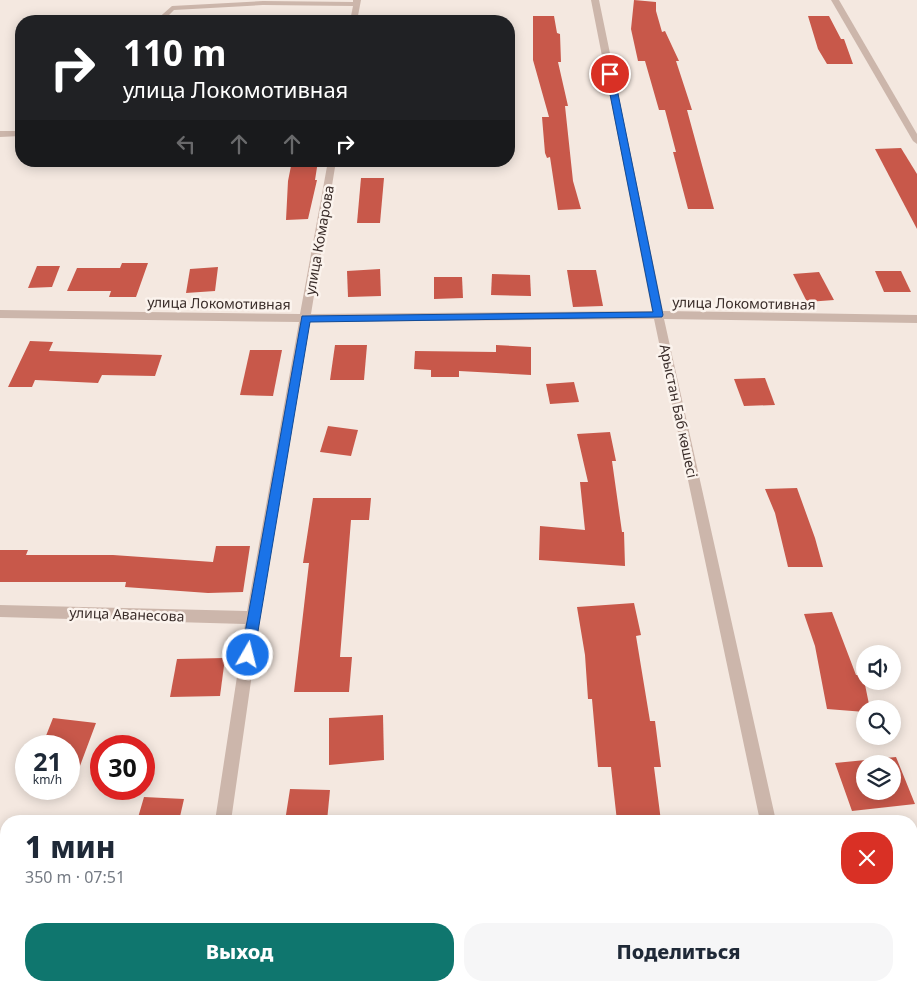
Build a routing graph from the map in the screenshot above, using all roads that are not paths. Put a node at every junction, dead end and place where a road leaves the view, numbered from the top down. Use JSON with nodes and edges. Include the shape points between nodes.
{"nodes":[{"id":1,"x":595,"y":0,"type":"edge"},
{"id":2,"x":835,"y":0,"type":"edge"},
{"id":3,"x":357,"y":2,"type":"edge"},
{"id":4,"x":165,"y":15,"type":"edge"},
{"id":5,"x":355,"y":15,"type":"edge"},
{"id":6,"x":913,"y":127,"type":"edge"},
{"id":7,"x":0,"y":134,"type":"edge"},
{"id":8,"x":15,"y":134,"type":"edge"},
{"id":9,"x":917,"y":141,"type":"edge"},
{"id":10,"x":331,"y":167,"type":"edge"},
{"id":11,"x":0,"y":314,"type":"edge"},
{"id":12,"x":658,"y":315,"type":"junction"},
{"id":13,"x":306,"y":318,"type":"junction"},
{"id":14,"x":917,"y":319,"type":"edge"},
{"id":15,"x":0,"y":611,"type":"edge"},
{"id":16,"x":253,"y":618,"type":"junction"},
{"id":17,"x":224,"y":815,"type":"edge"},
{"id":18,"x":767,"y":815,"type":"edge"}],
"edges":[{"from":1,"to":12,"type":"street","name":"Арыстан Баб көшесі"},
{"from":2,"to":6,"type":"street"},
{"from":3,"to":4,"type":"street","via":[[172,8]]},
{"from":3,"to":5,"type":"street"},
{"from":6,"to":9,"type":"street"},
{"from":7,"to":8,"type":"street"},
{"from":10,"to":13,"type":"street","name":"улица Комарова"},
{"from":11,"to":13,"type":"street","name":"улица Локомотивная"},
{"from":12,"to":13,"type":"street","name":"улица Локомотивная"},
{"from":12,"to":14,"type":"street","name":"улица Локомотивная"},
{"from":12,"to":18,"type":"street","name":"Арыстан Баб көшесі"},
{"from":13,"to":16,"type":"street","name":"улица Комарова"},
{"from":15,"to":16,"type":"street","name":"улица Аванесова"},
{"from":16,"to":17,"type":"street","name":"улица Комарова"}]}
